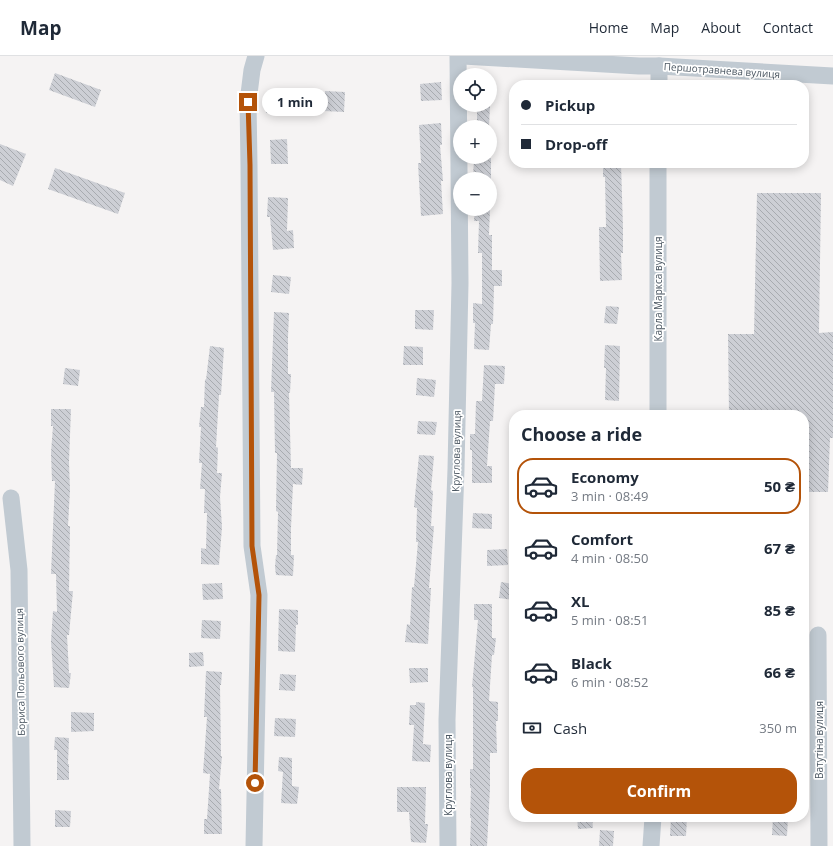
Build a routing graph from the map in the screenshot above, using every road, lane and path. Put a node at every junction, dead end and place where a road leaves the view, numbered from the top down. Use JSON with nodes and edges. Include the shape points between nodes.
{"nodes":[{"id":1,"x":256,"y":56,"type":"edge"},
{"id":2,"x":458,"y":56,"type":"edge"},
{"id":3,"x":463,"y":56,"type":"edge"},
{"id":4,"x":659,"y":66,"type":"junction"},
{"id":5,"x":833,"y":76,"type":"edge"},
{"id":6,"x":659,"y":80,"type":"edge"},
{"id":7,"x":658,"y":168,"type":"edge"},
{"id":8,"x":658,"y":410,"type":"edge"},
{"id":9,"x":11,"y":498,"type":"dead end"},
{"id":10,"x":818,"y":635,"type":"dead end"},
{"id":11,"x":653,"y":822,"type":"edge"},
{"id":12,"x":22,"y":846,"type":"edge"},
{"id":13,"x":254,"y":846,"type":"edge"},
{"id":14,"x":448,"y":846,"type":"edge"},
{"id":15,"x":651,"y":846,"type":"edge"},
{"id":16,"x":819,"y":846,"type":"edge"}],
"edges":[{"from":1,"to":13,"type":"street","via":[[248,102],[252,546],[259,595]]},
{"from":2,"to":14,"type":"street","name":"Круглова вулиця","via":[[460,290],[447,720]]},
{"from":3,"to":4,"type":"street","name":"Першотравнева вулиця"},
{"from":4,"to":5,"type":"street","name":"Першотравнева вулиця"},
{"from":4,"to":6,"type":"street"},
{"from":7,"to":8,"type":"street","name":"Карла Маркса вулиця"},
{"from":9,"to":12,"type":"street","name":"Бориса Польового вулиця","via":[[19,570]]},
{"from":10,"to":16,"type":"street","name":"Ватутіна вулиця"},
{"from":11,"to":15,"type":"street"}]}
